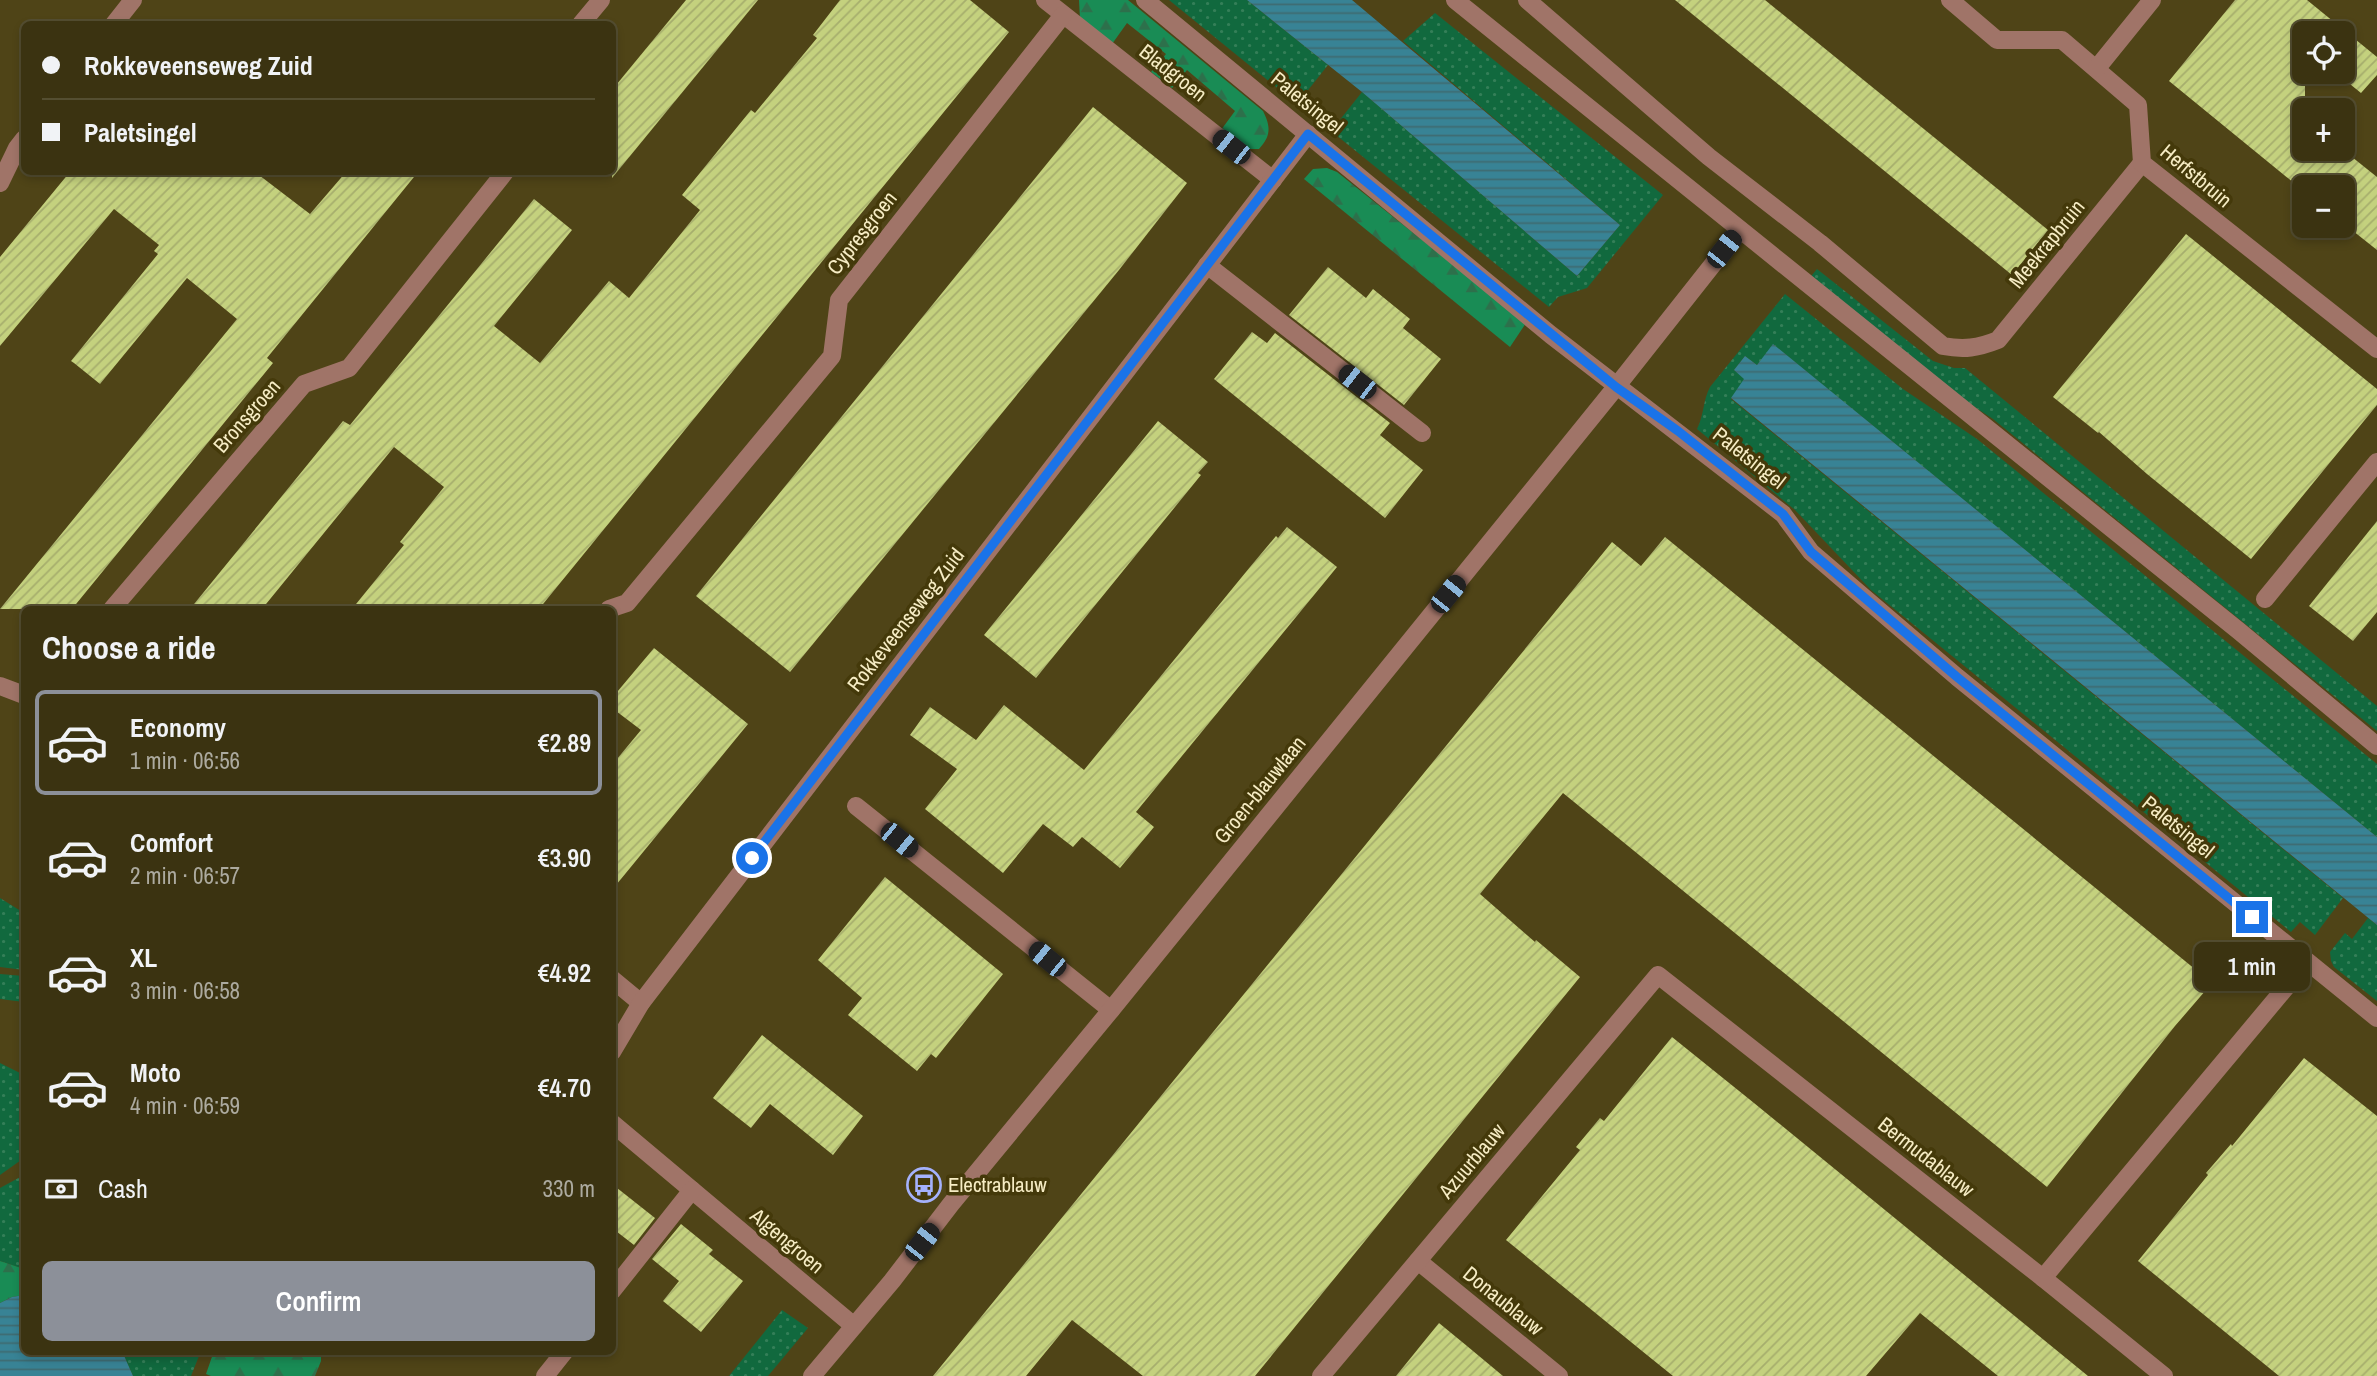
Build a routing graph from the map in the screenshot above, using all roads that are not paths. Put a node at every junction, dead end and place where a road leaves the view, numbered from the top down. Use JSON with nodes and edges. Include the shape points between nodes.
{"nodes":[{"id":1,"x":133,"y":0,"type":"edge"},
{"id":2,"x":601,"y":0,"type":"edge"},
{"id":3,"x":1045,"y":0,"type":"edge"},
{"id":4,"x":1145,"y":0,"type":"edge"},
{"id":5,"x":1455,"y":0,"type":"edge"},
{"id":6,"x":1527,"y":0,"type":"edge"},
{"id":7,"x":1950,"y":0,"type":"edge"},
{"id":8,"x":2152,"y":0,"type":"edge"},
{"id":9,"x":1063,"y":15,"type":"junction"},
{"id":10,"x":116,"y":21,"type":"edge"},
{"id":11,"x":583,"y":21,"type":"edge"},
{"id":12,"x":2097,"y":68,"type":"junction"},
{"id":13,"x":1308,"y":134,"type":"junction"},
{"id":14,"x":21,"y":143,"type":"edge"},
{"id":15,"x":2142,"y":163,"type":"junction"},
{"id":16,"x":503,"y":175,"type":"edge"},
{"id":17,"x":1273,"y":180,"type":"junction"},
{"id":18,"x":0,"y":183,"type":"edge"},
{"id":19,"x":1740,"y":230,"type":"junction"},
{"id":20,"x":1207,"y":265,"type":"junction"},
{"id":21,"x":2377,"y":349,"type":"edge"},
{"id":22,"x":1616,"y":387,"type":"junction"},
{"id":23,"x":1422,"y":433,"type":"dead end"},
{"id":24,"x":2377,"y":462,"type":"edge"},
{"id":25,"x":2265,"y":599,"type":"dead end"},
{"id":26,"x":115,"y":606,"type":"edge"},
{"id":27,"x":616,"y":607,"type":"edge"},
{"id":28,"x":0,"y":686,"type":"edge"},
{"id":29,"x":21,"y":694,"type":"edge"},
{"id":30,"x":2377,"y":746,"type":"edge"},
{"id":31,"x":856,"y":806,"type":"dead end"},
{"id":32,"x":2307,"y":962,"type":"junction"},
{"id":33,"x":1658,"y":975,"type":"joint"},
{"id":34,"x":616,"y":982,"type":"edge"},
{"id":35,"x":641,"y":1003,"type":"junction"},
{"id":36,"x":1111,"y":1010,"type":"junction"},
{"id":37,"x":2377,"y":1018,"type":"edge"},
{"id":38,"x":616,"y":1045,"type":"edge"},
{"id":39,"x":616,"y":1126,"type":"edge"},
{"id":40,"x":692,"y":1190,"type":"junction"},
{"id":41,"x":1418,"y":1261,"type":"junction"},
{"id":42,"x":2043,"y":1278,"type":"junction"},
{"id":43,"x":616,"y":1286,"type":"edge"},
{"id":44,"x":854,"y":1326,"type":"junction"},
{"id":45,"x":562,"y":1355,"type":"edge"},
{"id":46,"x":545,"y":1376,"type":"edge"},
{"id":47,"x":812,"y":1376,"type":"edge"},
{"id":48,"x":1321,"y":1376,"type":"edge"},
{"id":49,"x":1559,"y":1376,"type":"edge"},
{"id":50,"x":2164,"y":1376,"type":"edge"}],
"edges":[{"from":1,"to":10,"type":"street"},
{"from":2,"to":11,"type":"street"},
{"from":3,"to":9,"type":"street","name":"Bladgroen"},
{"from":4,"to":13,"type":"street","name":"Paletsingel"},
{"from":5,"to":19,"type":"street"},
{"from":6,"to":15,"type":"street","name":"Meekrapbruin","via":[[1709,157],[1943,346],[1962,350],[1998,340]]},
{"from":7,"to":12,"type":"street","name":"Herfstbruin","via":[[1997,40],[2062,40]]},
{"from":8,"to":12,"type":"street"},
{"from":9,"to":17,"type":"street","name":"Bladgroen"},
{"from":9,"to":27,"type":"street","name":"Cypresgroen","via":[[839,300],[832,356],[627,603]]},
{"from":12,"to":15,"type":"street","name":"Herfstbruin","via":[[2138,105]]},
{"from":13,"to":17,"type":"street","name":"Rokkeveenseweg Zuid"},
{"from":13,"to":22,"type":"street","name":"Paletsingel"},
{"from":14,"to":18,"type":"street"},
{"from":15,"to":21,"type":"street","name":"Herfstbruin"},
{"from":16,"to":26,"type":"street","name":"Bronsgroen","via":[[349,368],[304,384]]},
{"from":17,"to":20,"type":"street","name":"Rokkeveenseweg Zuid"},
{"from":19,"to":22,"type":"street","name":"Groen-blauwlaan"},
{"from":19,"to":30,"type":"street"},
{"from":20,"to":23,"type":"street"},
{"from":20,"to":35,"type":"street","name":"Rokkeveenseweg Zuid"},
{"from":22,"to":32,"type":"street","name":"Paletsingel","via":[[1783,514],[1811,552]]},
{"from":22,"to":36,"type":"street","name":"Groen-blauwlaan"},
{"from":24,"to":25,"type":"street"},
{"from":28,"to":29,"type":"street"},
{"from":31,"to":36,"type":"street"},
{"from":32,"to":37,"type":"street","name":"Paletsingel"},
{"from":32,"to":42,"type":"street"},
{"from":33,"to":41,"type":"street","name":"Azuurblauw"},
{"from":33,"to":42,"type":"street","name":"Bermudablauw"},
{"from":34,"to":35,"type":"street"},
{"from":35,"to":38,"type":"street","name":"Rokkeveenseweg Zuid"},
{"from":36,"to":44,"type":"street","name":"Groen-blauwlaan"},
{"from":39,"to":40,"type":"street","name":"Algengroen"},
{"from":40,"to":43,"type":"street"},
{"from":40,"to":44,"type":"street","name":"Algengroen"},
{"from":41,"to":48,"type":"street","name":"Azuurblauw"},
{"from":41,"to":49,"type":"street","name":"Donaublauw"},
{"from":42,"to":50,"type":"street","name":"Bermudablauw"},
{"from":44,"to":47,"type":"street","name":"Groen-blauwlaan"},
{"from":45,"to":46,"type":"street"}]}
